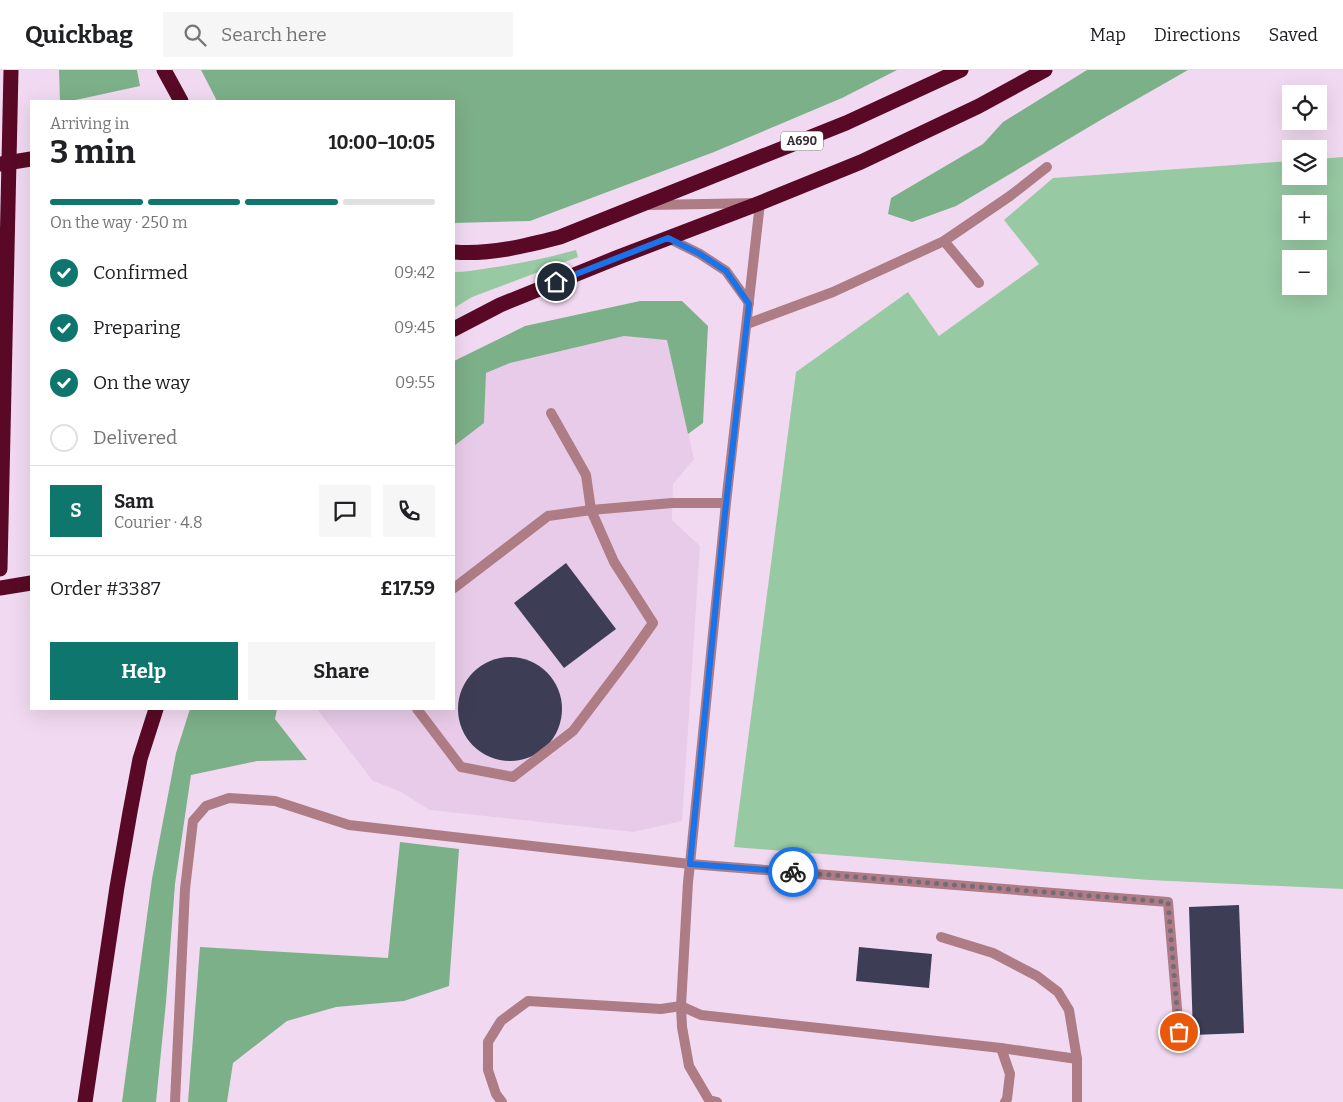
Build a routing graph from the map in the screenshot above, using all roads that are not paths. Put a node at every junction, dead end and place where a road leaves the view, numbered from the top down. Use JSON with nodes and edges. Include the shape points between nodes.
{"nodes":[{"id":1,"x":11,"y":70,"type":"edge"},
{"id":2,"x":164,"y":70,"type":"edge"},
{"id":3,"x":961,"y":70,"type":"edge"},
{"id":4,"x":1045,"y":70,"type":"edge"},
{"id":5,"x":180,"y":100,"type":"edge"},
{"id":6,"x":30,"y":159,"type":"edge"},
{"id":7,"x":0,"y":164,"type":"edge"},
{"id":8,"x":1047,"y":167,"type":"dead end"},
{"id":9,"x":760,"y":203,"type":"junction"},
{"id":10,"x":640,"y":205,"type":"junction"},
{"id":11,"x":668,"y":238,"type":"junction"},
{"id":12,"x":944,"y":241,"type":"junction"},
{"id":13,"x":455,"y":252,"type":"edge"},
{"id":14,"x":979,"y":284,"type":"dead end"},
{"id":15,"x":749,"y":304,"type":"junction"},
{"id":16,"x":746,"y":324,"type":"junction"},
{"id":17,"x":455,"y":328,"type":"edge"},
{"id":18,"x":552,"y":413,"type":"dead end"},
{"id":19,"x":726,"y":503,"type":"junction"},
{"id":20,"x":591,"y":510,"type":"junction"},
{"id":21,"x":0,"y":569,"type":"edge"},
{"id":22,"x":30,"y":583,"type":"edge"},
{"id":23,"x":455,"y":587,"type":"edge"},
{"id":24,"x":0,"y":588,"type":"edge"},
{"id":25,"x":156,"y":710,"type":"edge"},
{"id":26,"x":419,"y":710,"type":"edge"},
{"id":27,"x":690,"y":864,"type":"junction"},
{"id":28,"x":941,"y":937,"type":"dead end"},
{"id":29,"x":681,"y":1006,"type":"junction"},
{"id":30,"x":1179,"y":1032,"type":"dead end"},
{"id":31,"x":1001,"y":1048,"type":"junction"},
{"id":32,"x":1077,"y":1059,"type":"junction"},
{"id":33,"x":1006,"y":1101,"type":"edge"},
{"id":34,"x":85,"y":1102,"type":"edge"},
{"id":35,"x":175,"y":1102,"type":"edge"},
{"id":36,"x":502,"y":1102,"type":"edge"},
{"id":37,"x":717,"y":1102,"type":"edge"},
{"id":38,"x":1077,"y":1102,"type":"edge"}],
"edges":[{"from":1,"to":21,"type":"highway"},
{"from":2,"to":5,"type":"highway"},
{"from":3,"to":10,"type":"highway","number":"A690","via":[[846,124]]},
{"from":4,"to":9,"type":"highway","via":[[979,106],[861,162]]},
{"from":6,"to":7,"type":"highway","bridge":true},
{"from":8,"to":12,"type":"street"},
{"from":9,"to":10,"type":"street"},
{"from":9,"to":11,"type":"highway"},
{"from":9,"to":15,"type":"street"},
{"from":10,"to":13,"type":"highway","number":"A690","via":[[560,237],[512,249]]},
{"from":11,"to":15,"type":"street","via":[[726,271]]},
{"from":11,"to":17,"type":"highway","via":[[500,305]]},
{"from":12,"to":14,"type":"street"},
{"from":12,"to":16,"type":"street","via":[[833,292]]},
{"from":15,"to":16,"type":"street"},
{"from":16,"to":19,"type":"street"},
{"from":18,"to":20,"type":"street","via":[[586,475]]},
{"from":19,"to":20,"type":"street","via":[[672,503]]},
{"from":19,"to":27,"type":"street"},
{"from":20,"to":23,"type":"street","via":[[548,516]]},
{"from":20,"to":26,"type":"street","via":[[614,562],[653,622],[573,731],[512,777],[461,767]]},
{"from":22,"to":24,"type":"highway"},
{"from":25,"to":34,"type":"highway","via":[[140,759],[130,812]]},
{"from":27,"to":29,"type":"street"},
{"from":27,"to":30,"type":"street","via":[[1168,902]]},
{"from":27,"to":35,"type":"street","via":[[349,825],[275,801],[229,798],[206,806],[193,822],[184,889]]},
{"from":28,"to":32,"type":"street","via":[[992,953],[1038,976],[1058,992],[1069,1010]]},
{"from":29,"to":31,"type":"street","via":[[701,1015]]},
{"from":29,"to":36,"type":"street","via":[[662,1009],[528,1001],[501,1021],[488,1042],[488,1070]]},
{"from":29,"to":37,"type":"street","via":[[689,1066],[709,1100]]},
{"from":31,"to":32,"type":"street"},
{"from":31,"to":33,"type":"street","via":[[1010,1074]]},
{"from":32,"to":38,"type":"street"}]}
